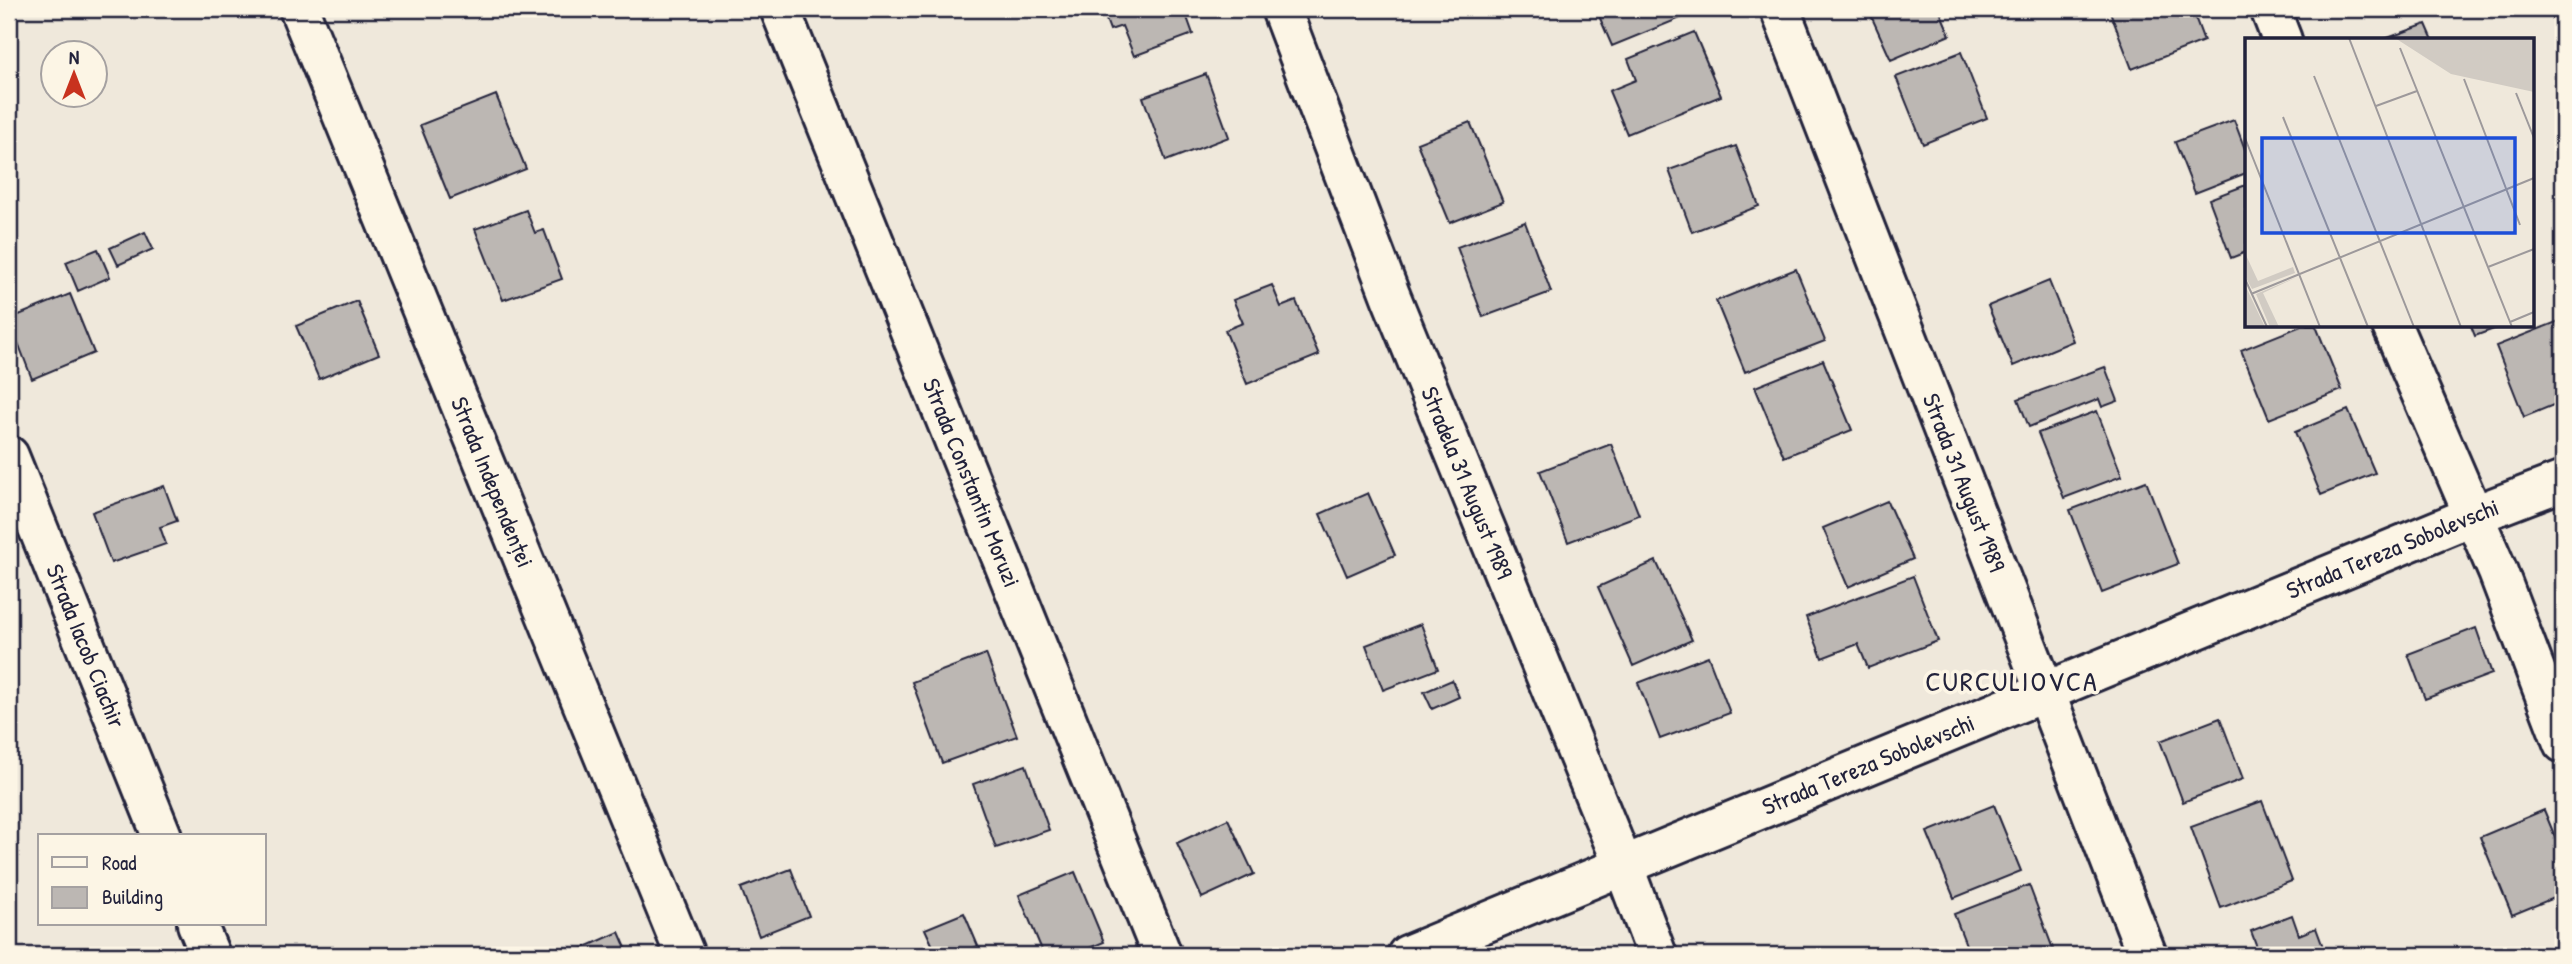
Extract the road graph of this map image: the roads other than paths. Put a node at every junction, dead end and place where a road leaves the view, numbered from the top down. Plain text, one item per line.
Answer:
1 (299, 9) edge
2 (780, 9) edge
3 (1281, 9) edge
4 (1780, 9) edge
5 (2270, 9) edge
6 (2281, 38) edge
7 (2392, 327) edge
8 (9, 456) edge
9 (2563, 481) edge
10 (2472, 516) junction
11 (2045, 694) junction
12 (2563, 743) edge
13 (161, 834) edge
14 (1623, 865) junction
15 (198, 926) edge
16 (210, 955) edge
17 (685, 955) edge
18 (1162, 955) edge
19 (1407, 955) edge
20 (1657, 955) edge
21 (2147, 955) edge

1 - 17 street, Strada Independenței
2 - 18 street, Strada Constantin Moruzi
3 - 14 street, Stradela 31 August 1989
4 - 11 street, Strada 31 August 1989
5 - 6 street
7 - 10 street
8 - 13 street, Strada Iacob Ciachir
9 - 10 street, Strada Tereza Sobolevschi
10 - 11 street, Strada Tereza Sobolevschi
10 - 12 street
11 - 14 street, Strada Tereza Sobolevschi
11 - 21 street, Strada 31 August 1989
14 - 19 street, Strada Tereza Sobolevschi
14 - 20 street, Stradela 31 August 1989
15 - 16 street

